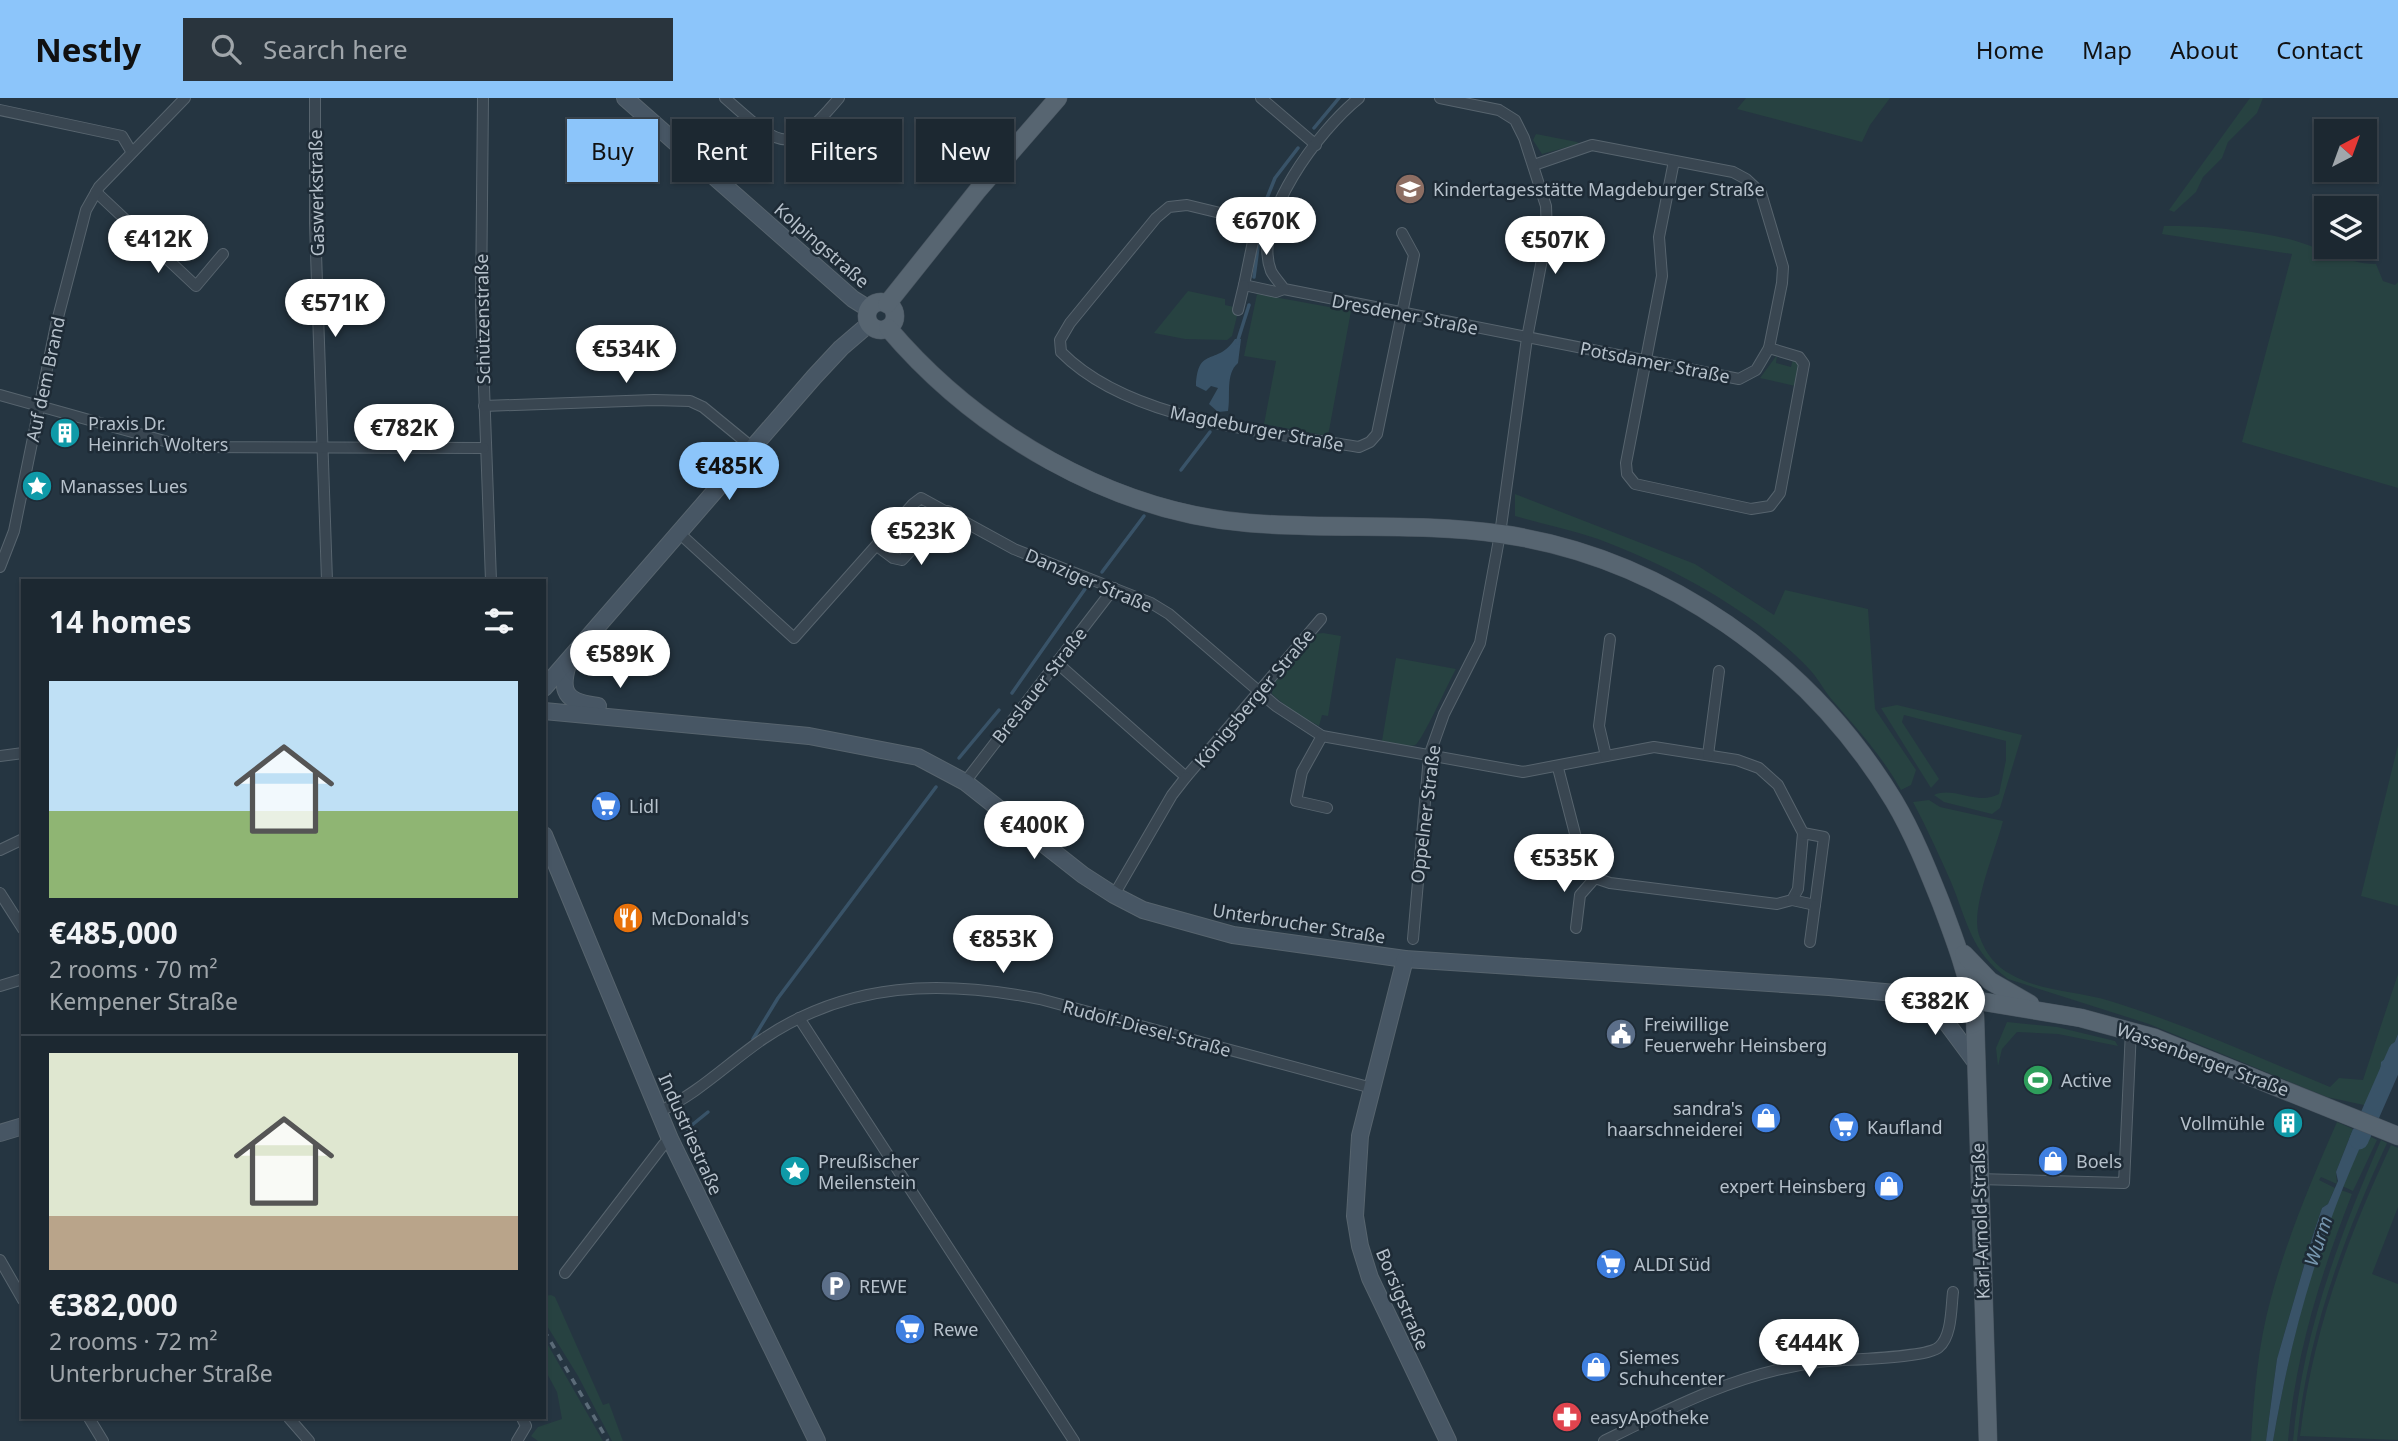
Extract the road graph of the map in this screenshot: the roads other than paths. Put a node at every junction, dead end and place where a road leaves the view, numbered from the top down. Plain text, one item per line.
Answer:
1 (185, 98) edge
2 (315, 98) edge
3 (483, 98) edge
4 (625, 98) edge
5 (725, 98) edge
6 (839, 98) edge
7 (1058, 98) edge
8 (1261, 98) edge
9 (1359, 98) edge
10 (1440, 98) edge
11 (0, 110) edge
12 (1316, 145) junction
13 (131, 151) junction
14 (1674, 161) junction
15 (1534, 165) junction
16 (96, 192) junction
17 (1257, 222) junction
18 (1270, 225) junction
19 (1402, 233) dead end
20 (223, 254) dead end
21 (1244, 285) junction
22 (1284, 289) junction
23 (887, 303) junction
24 (1238, 310) dead end
25 (1402, 314) junction
26 (869, 317) junction
27 (888, 328) junction
28 (1527, 338) junction
29 (1769, 348) junction
30 (1643, 359) junction
31 (0, 395) edge
32 (40, 405) junction
33 (484, 407) junction
34 (753, 448) junction
35 (323, 449) junction
36 (484, 449) junction
37 (948, 511) junction
38 (678, 532) junction
39 (1500, 534) junction
40 (877, 546) junction
41 (0, 567) edge
42 (327, 579) edge
43 (491, 579) edge
44 (1114, 588) junction
45 (1321, 619) dead end
46 (1610, 639) dead end
47 (569, 659) junction
48 (1056, 662) junction
49 (1719, 671) dead end
50 (546, 686) edge
51 (1259, 692) junction
52 (546, 711) edge
53 (672, 722) junction
54 (1322, 736) junction
55 (21, 753) edge
56 (1606, 755) junction
57 (1707, 755) junction
58 (0, 756) edge
59 (1429, 756) junction
60 (1558, 768) junction
61 (1186, 777) junction
62 (965, 782) junction
63 (1327, 808) dead end
64 (1803, 833) junction
65 (21, 840) edge
66 (546, 840) edge
67 (0, 850) edge
68 (1595, 878) junction
69 (0, 893) edge
70 (1114, 895) junction
71 (1792, 900) junction
72 (1815, 905) junction
73 (21, 926) edge
74 (1576, 928) dead end
75 (1413, 939) dead end
76 (1956, 941) junction
77 (1810, 942) dead end
78 (1405, 960) junction
79 (21, 980) edge
80 (0, 986) edge
81 (1907, 993) junction
82 (1973, 1000) junction
83 (2046, 1011) junction
84 (799, 1018) junction
85 (2131, 1030) junction
86 (1977, 1064) junction
87 (1372, 1088) junction
88 (658, 1112) junction
89 (21, 1127) edge
90 (0, 1133) edge
91 (2390, 1133) edge
92 (670, 1139) junction
93 (1978, 1179) junction
94 (0, 1260) edge
95 (565, 1273) dead end
96 (1953, 1292) dead end
97 (21, 1297) edge
98 (90, 1419) edge
99 (290, 1419) edge
100 (524, 1419) edge
101 (103, 1441) edge
102 (309, 1441) edge
103 (517, 1441) edge
104 (817, 1441) edge
105 (1074, 1441) edge
106 (1448, 1441) edge
107 (1604, 1441) edge
108 (1988, 1441) edge

1 - 13 street, Auf dem Brand
2 - 35 street, Gaswerkstraße
3 - 33 street, Schützenstraße
4 - 26 street, Kolpingstraße
5 - 6 street
7 - 23 main road
8 - 12 street
9 - 12 street
10 - 15 street
11 - 13 street
12 - 18 street
13 - 16 street, Auf dem Brand
14 - 15 street, Potsdamer Straße
14 - 29 street, Potsdamer Straße
14 - 30 street
15 - 28 street
16 - 20 street
16 - 32 street, Auf dem Brand
17 - 18 street, Magdeburger Straße
17 - 21 street
17 - 25 street, Magdeburger Straße
18 - 22 street
19 - 25 street, Magdeburger Straße
21 - 22 street, Dresdener Straße
21 - 24 street
22 - 25 street, Dresdener Straße
23 - 26 main road
23 - 27 main road
25 - 28 street, Dresdener Straße
26 - 27 main road
26 - 34 street
27 - 39 main road
28 - 30 street, Potsdamer Straße
28 - 39 street
29 - 30 street, Potsdamer Straße
29 - 30 street
31 - 32 street
32 - 35 street
32 - 41 street, Auf dem Brand
33 - 34 street
33 - 36 street, Schützenstraße
34 - 38 street
35 - 36 street
35 - 42 street, Gaswerkstraße
36 - 43 street, Schützenstraße
37 - 40 street, Danziger Straße
37 - 40 street
37 - 44 street, Danziger Straße
38 - 40 street, Danziger Straße
38 - 47 street
39 - 59 street, Oppelner Straße
39 - 76 main road
44 - 48 street, Breslauer Straße
44 - 51 street, Danziger Straße
45 - 51 street, Königsberger Straße
46 - 56 street
47 - 50 street
47 - 53 street
48 - 61 street, Königsberger Straße
48 - 62 street, Breslauer Straße
49 - 57 street
51 - 54 street, Danziger Straße
51 - 61 street, Königsberger Straße
52 - 53 street, Unterbrucher Straße
53 - 62 street, Unterbrucher Straße
54 - 59 street, Danziger Straße
54 - 63 street
55 - 58 street
56 - 57 street, Danziger Straße
56 - 60 street, Danziger Straße
57 - 64 street, Danziger Straße
59 - 60 street, Danziger Straße
59 - 75 street, Oppelner Straße
60 - 68 street
61 - 70 street, Königsberger Straße
62 - 70 street, Unterbrucher Straße
64 - 71 street
64 - 72 street, Danziger Straße
65 - 67 street
66 - 88 street, Industriestraße
68 - 71 street
68 - 74 street
69 - 73 street
70 - 78 street, Unterbrucher Straße
71 - 72 street
72 - 77 street, Danziger Straße
76 - 82 main road, Karl-Arnold-Straße
76 - 83 main road
78 - 81 street, Unterbrucher Straße
78 - 87 street, Borsigstraße
79 - 80 street
81 - 82 street, Unterbrucher Straße
81 - 86 street
82 - 83 main road, Wassenberger Straße
82 - 86 main road, Karl-Arnold-Straße
83 - 85 main road, Wassenberger Straße
84 - 87 street, Rudolf-Diesel-Straße
84 - 88 street, Rudolf-Diesel-Straße
84 - 105 street
85 - 91 main road, Wassenberger Straße
85 - 93 street
86 - 93 main road, Karl-Arnold-Straße
87 - 106 street, Borsigstraße
88 - 92 street, Industriestraße
89 - 90 street
92 - 95 street
92 - 104 street, Industriestraße
93 - 108 main road, Karl-Arnold-Straße
94 - 97 street
96 - 107 street
98 - 101 street
99 - 102 street
100 - 103 street

